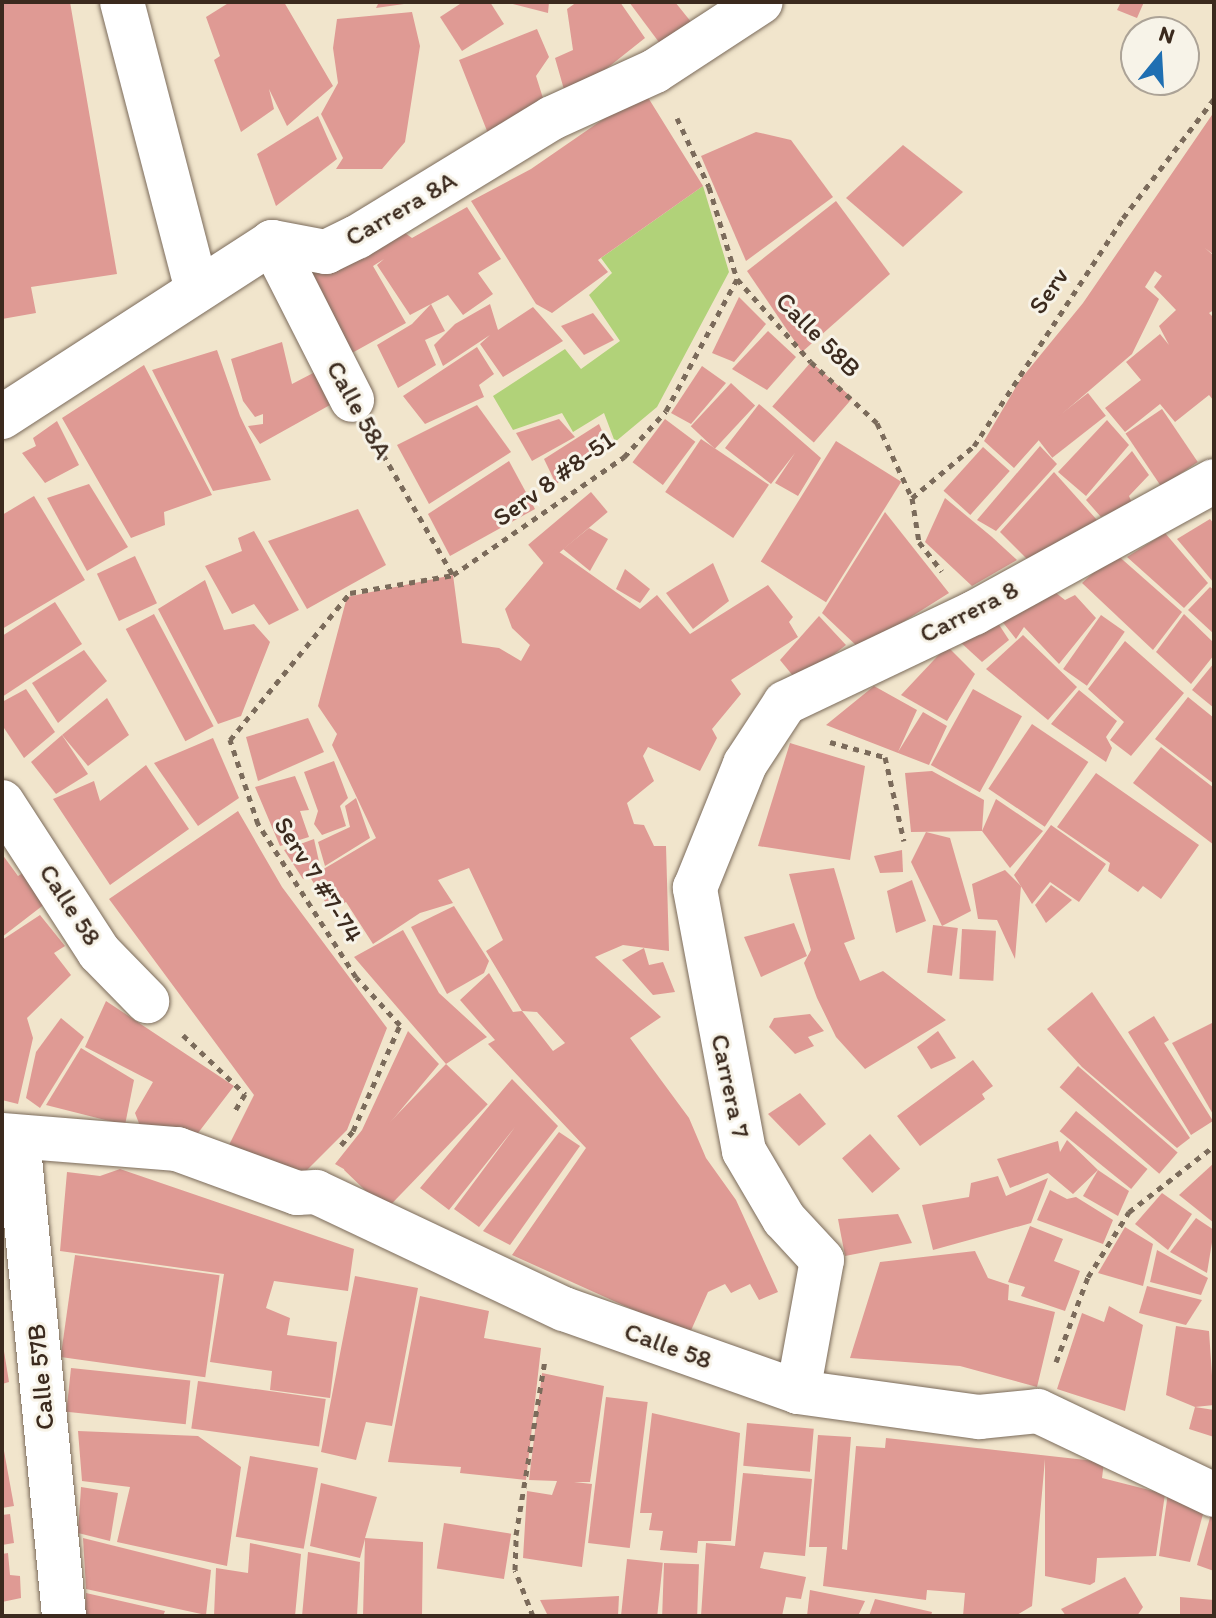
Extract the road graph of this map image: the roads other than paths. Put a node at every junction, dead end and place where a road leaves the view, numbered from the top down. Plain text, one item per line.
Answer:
1 (122, 2) edge
2 (761, 2) edge
3 (272, 242) junction
4 (197, 289) junction
5 (352, 400) road end
6 (2, 417) edge
7 (1214, 481) edge
8 (745, 764) joint
9 (2, 802) edge
10 (147, 1001) road end
11 (10, 1136) edge
12 (798, 1392) junction
13 (1214, 1495) edge
14 (64, 1616) edge

1 - 4 street
2 - 3 street, Carrera 8A
3 - 4 street
3 - 5 street, Calle 58A
4 - 6 street
7 - 8 street, Carrera 8
8 - 12 street, Carrera 7
9 - 10 street, Calle 58
11 - 12 street, Calle 58
11 - 14 street, Calle 57B
12 - 13 street, Calle 58

